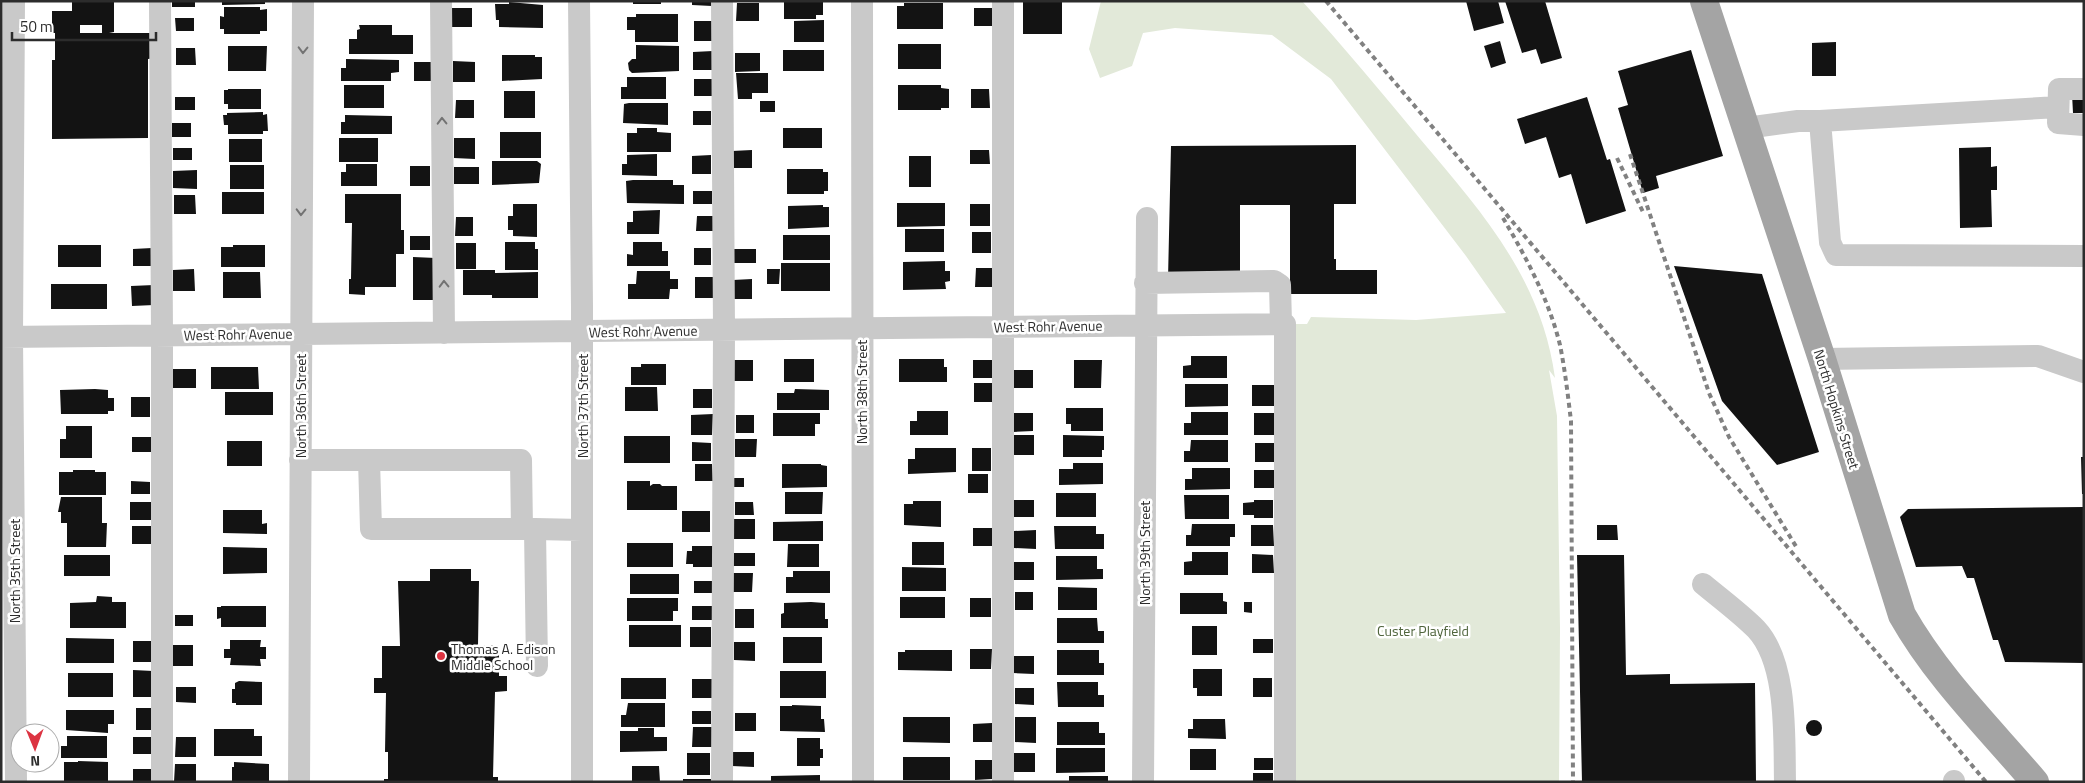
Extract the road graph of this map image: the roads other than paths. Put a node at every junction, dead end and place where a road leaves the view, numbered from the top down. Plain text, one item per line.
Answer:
1 (14, 1) edge
2 (160, 1) edge
3 (303, 1) edge
4 (441, 1) edge
5 (579, 1) edge
6 (722, 1) edge
7 (862, 1) edge
8 (1003, 1) edge
9 (1704, 1) edge
10 (2084, 90) edge
11 (2058, 107) junction
12 (1820, 121) junction
13 (2084, 125) edge
14 (1746, 128) junction
15 (1146, 218) dead end
16 (2084, 256) edge
17 (1145, 283) junction
18 (1144, 324) junction
19 (1283, 324) junction
20 (1002, 326) junction
21 (861, 328) junction
22 (724, 330) junction
23 (582, 332) junction
24 (300, 333) junction
25 (444, 333) junction
26 (162, 335) junction
27 (7, 337) edge
28 (1822, 358) junction
29 (2084, 372) edge
30 (300, 460) junction
31 (369, 460) junction
32 (529, 529) junction
33 (582, 530) junction
34 (1703, 584) dead end
35 (537, 666) dead end
36 (16, 782) edge
37 (162, 782) edge
38 (299, 782) edge
39 (582, 782) edge
40 (722, 782) edge
41 (863, 782) edge
42 (1004, 782) edge
43 (1143, 782) edge
44 (1285, 782) edge
45 (1785, 782) edge
46 (2035, 782) edge

1 - 27 street, North 35th Street
2 - 26 street
3 -> 24 street, North 36th Street
25 -> 4 street
5 - 23 street, North 37th Street
6 - 22 street
7 - 21 street, North 38th Street
8 - 20 street
9 - 14 main road, North Hopkins Street
10 - 11 street
11 - 12 street
11 - 13 street
12 - 14 street
12 - 16 street
14 - 28 main road, North Hopkins Street
15 - 17 street, North 39th Street
17 - 18 street, North 39th Street
17 - 19 street
18 - 19 street, West Rohr Avenue
18 - 20 street, West Rohr Avenue
18 - 43 street, North 39th Street
19 - 44 street
20 - 21 street, West Rohr Avenue
20 - 42 street
21 - 22 street, West Rohr Avenue
21 - 41 street, North 38th Street
22 - 23 street, West Rohr Avenue
22 - 40 street
23 - 25 street, West Rohr Avenue
23 - 33 street, North 37th Street
24 - 25 street, West Rohr Avenue
24 - 26 street, West Rohr Avenue
24 - 30 street, North 36th Street
26 - 27 street, West Rohr Avenue
26 - 37 street
27 - 36 street, North 35th Street
28 - 29 street
28 - 46 main road, North Hopkins Street
30 - 31 street
30 - 38 street, North 36th Street
31 - 32 street
31 - 32 street
32 - 33 street
32 - 35 street
33 - 39 street, North 37th Street
34 - 45 street

